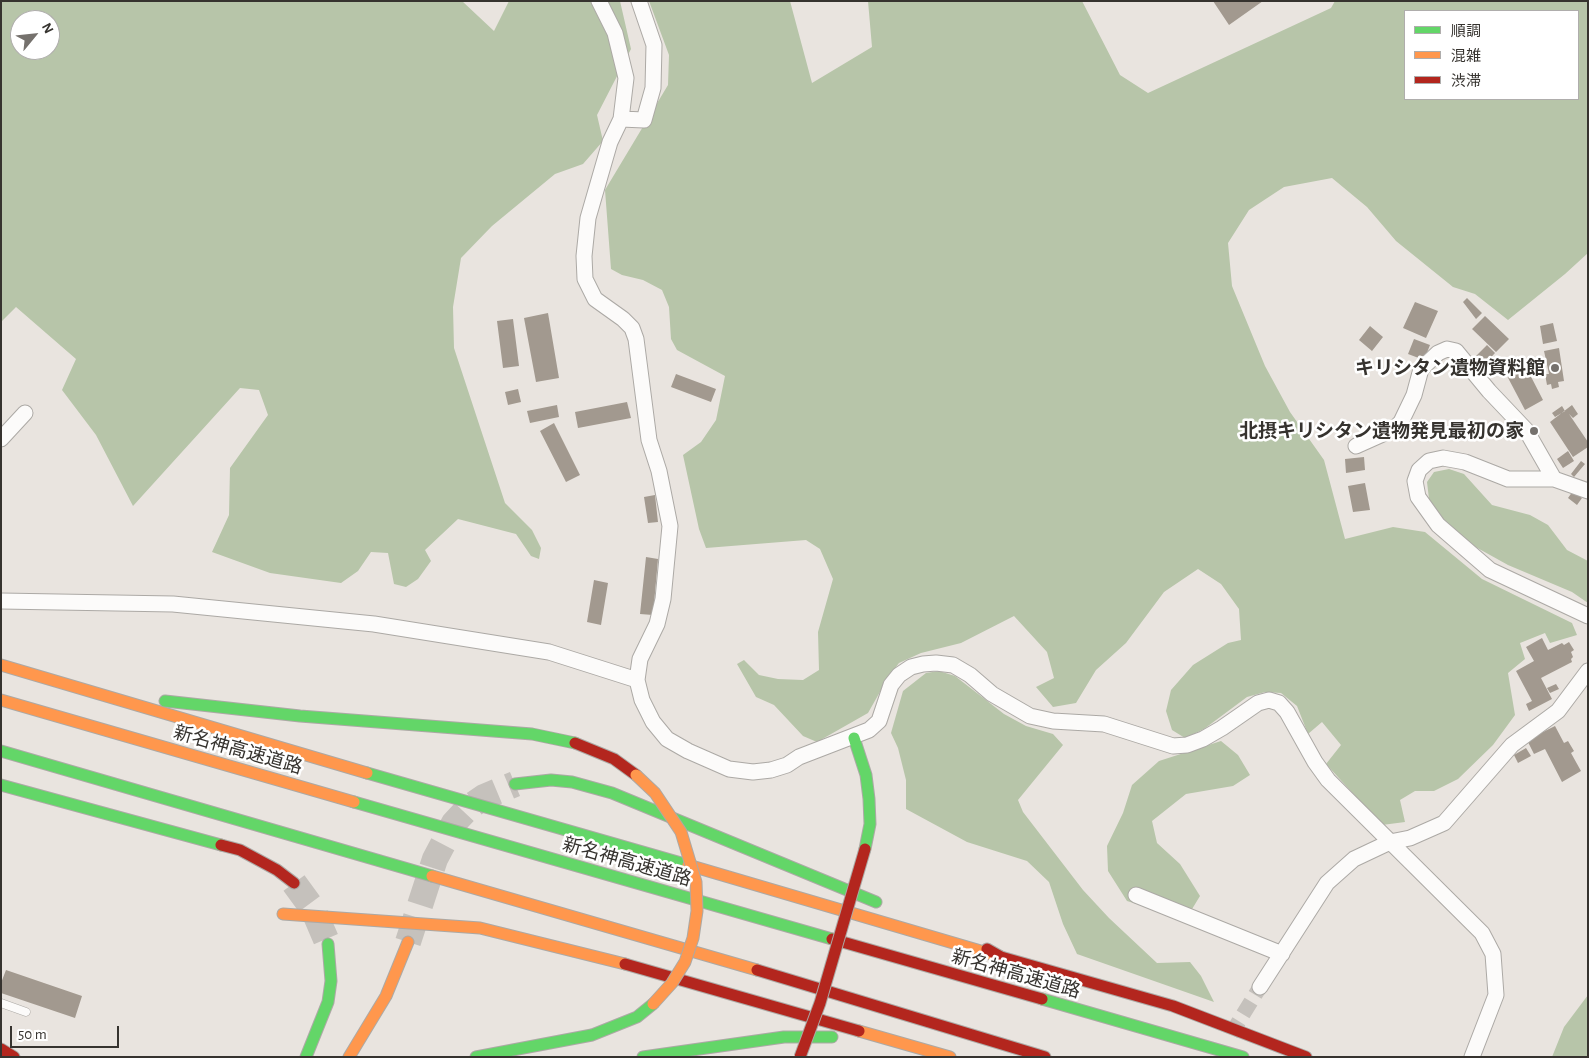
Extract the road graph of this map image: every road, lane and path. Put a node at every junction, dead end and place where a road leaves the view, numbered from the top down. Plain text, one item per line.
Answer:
1 (599, 1) edge
2 (639, 1) edge
3 (621, 119) junction
4 (25, 413) dead end
5 (1, 439) edge
6 (1356, 446) dead end
7 (1554, 479) junction
8 (1588, 491) edge
9 (1, 601) edge
10 (1588, 616) edge
11 (1, 665) edge
12 (1588, 671) edge
13 (637, 680) junction
14 (66, 684) junction
15 (1, 700) edge
16 (854, 738) junction
17 (1, 751) edge
18 (515, 784) tunnel mouth
19 (1, 785) edge
20 (1390, 842) junction
21 (294, 883) tunnel mouth
22 (1136, 895) dead end
23 (887, 906) dead end
24 (283, 914) dead end
25 (940, 927) dead end
26 (408, 942) tunnel mouth
27 (328, 944) tunnel mouth
28 (1282, 954) junction
29 (1001, 958) junction
30 (1260, 987) tunnel mouth
31 (1, 1003) edge
32 (26, 1012) dead end
33 (1, 1049) edge
34 (14, 1057) edge
35 (306, 1057) edge
36 (349, 1057) edge
37 (476, 1057) edge
38 (643, 1057) edge
39 (800, 1057) edge
40 (949, 1057) edge
41 (1045, 1057) edge
42 (1243, 1057) edge
43 (1306, 1057) edge
44 (1472, 1057) edge

1 - 3 street
2 - 3 street
3 - 13 street
4 - 5 street
6 - 7 street
7 - 8 street
7 - 10 street
9 - 13 street
11 - 14 main road
12 - 20 street
13 - 16 street
14 - 29 main road
14 - 37 main road, bridge
15 - 42 main road, 新名神高速道路
16 - 20 street
16 - 39 main road, bridge
17 - 41 main road
18 - 23 main road
19 - 21 main road
20 - 28 street
20 - 44 street
22 - 28 street
24 - 40 main road
25 - 29 main road
26 - 36 main road
27 - 35 main road
28 - 30 street
29 - 43 main road
31 - 32 lane
33 - 34 main road
38 - 40 main road

